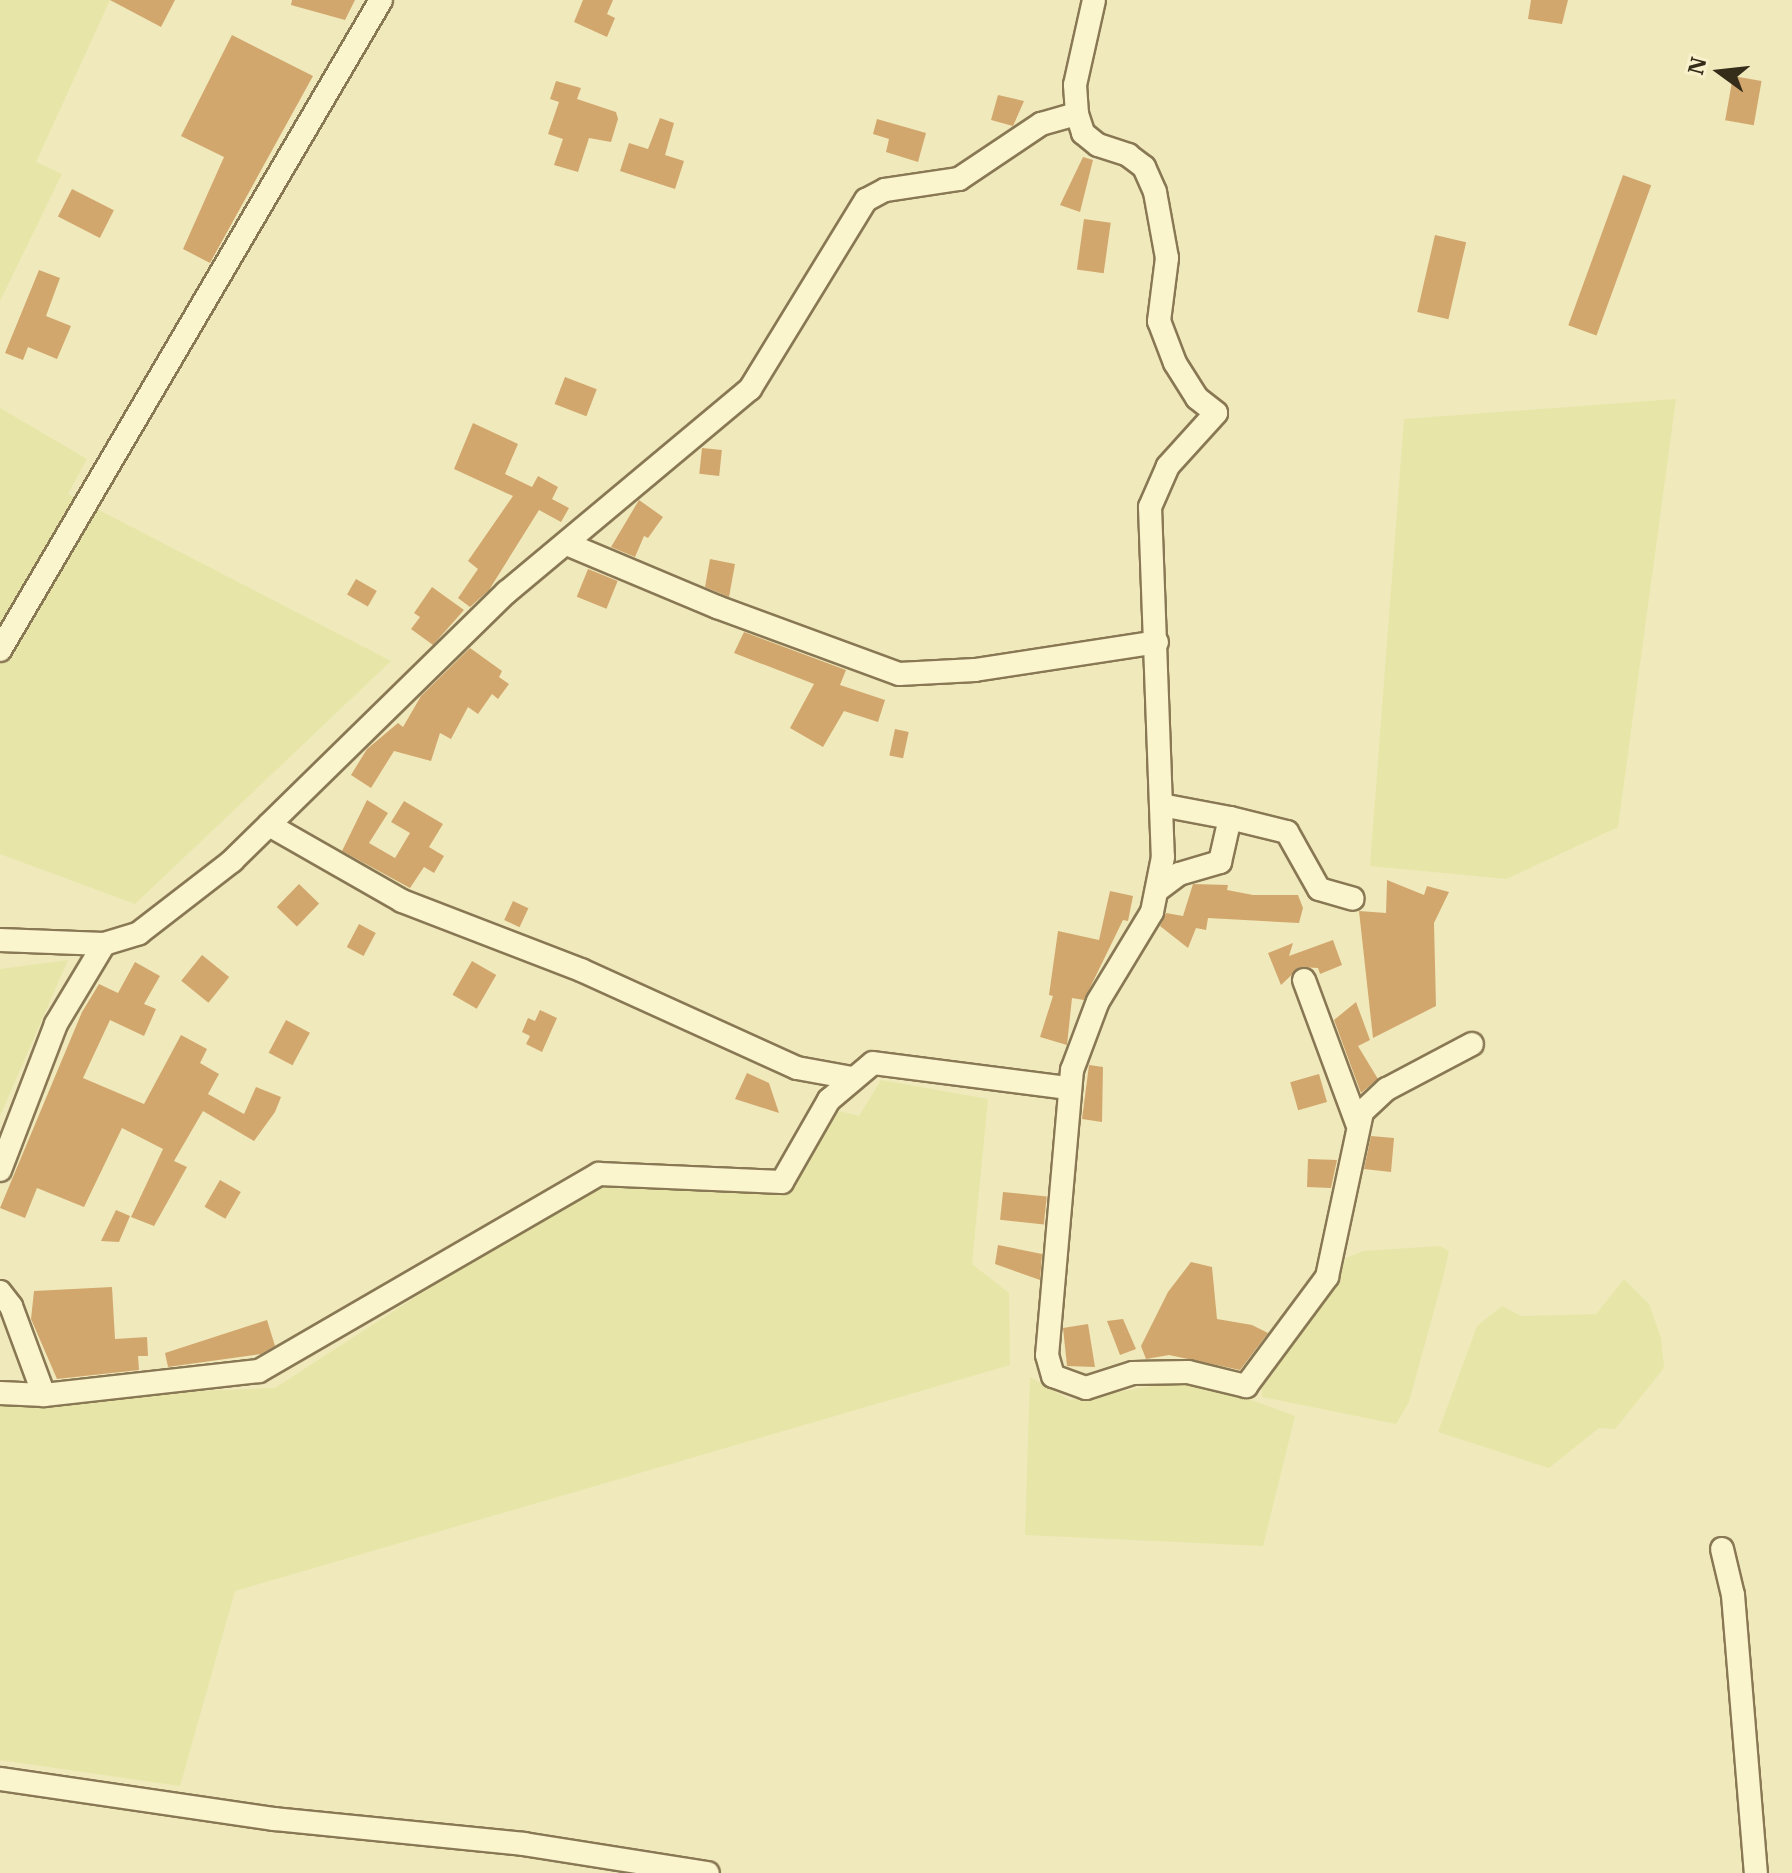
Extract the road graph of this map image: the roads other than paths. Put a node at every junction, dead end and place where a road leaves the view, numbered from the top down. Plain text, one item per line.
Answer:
1 (381, 0) edge
2 (1094, 0) edge
3 (1077, 114) junction
4 (567, 544) junction
5 (1157, 642) junction
6 (0, 650) edge
7 (1161, 805) junction
8 (1230, 818) junction
9 (269, 825) junction
10 (1159, 889) junction
11 (1353, 899) dead end
12 (0, 940) edge
13 (104, 944) junction
14 (1304, 980) dead end
15 (1472, 1044) dead end
16 (852, 1078) junction
17 (1069, 1088) junction
18 (1357, 1123) junction
19 (0, 1170) edge
20 (0, 1292) edge
21 (0, 1393) edge
22 (44, 1395) junction
23 (1722, 1549) dead end
24 (0, 1779) edge
25 (708, 1873) edge
26 (1756, 1873) edge

1 - 6 street
2 - 3 street
3 - 4 street
3 - 5 street
4 - 5 street
4 - 9 street
5 - 7 street
7 - 8 street
7 - 10 street
8 - 10 street
8 - 11 street
9 - 13 street
9 - 16 street
10 - 17 street
12 - 13 street
13 - 19 street
14 - 18 street
15 - 18 street
16 - 17 street
16 - 22 street
17 - 18 street
20 - 22 street
21 - 22 street
23 - 26 street
24 - 25 street

